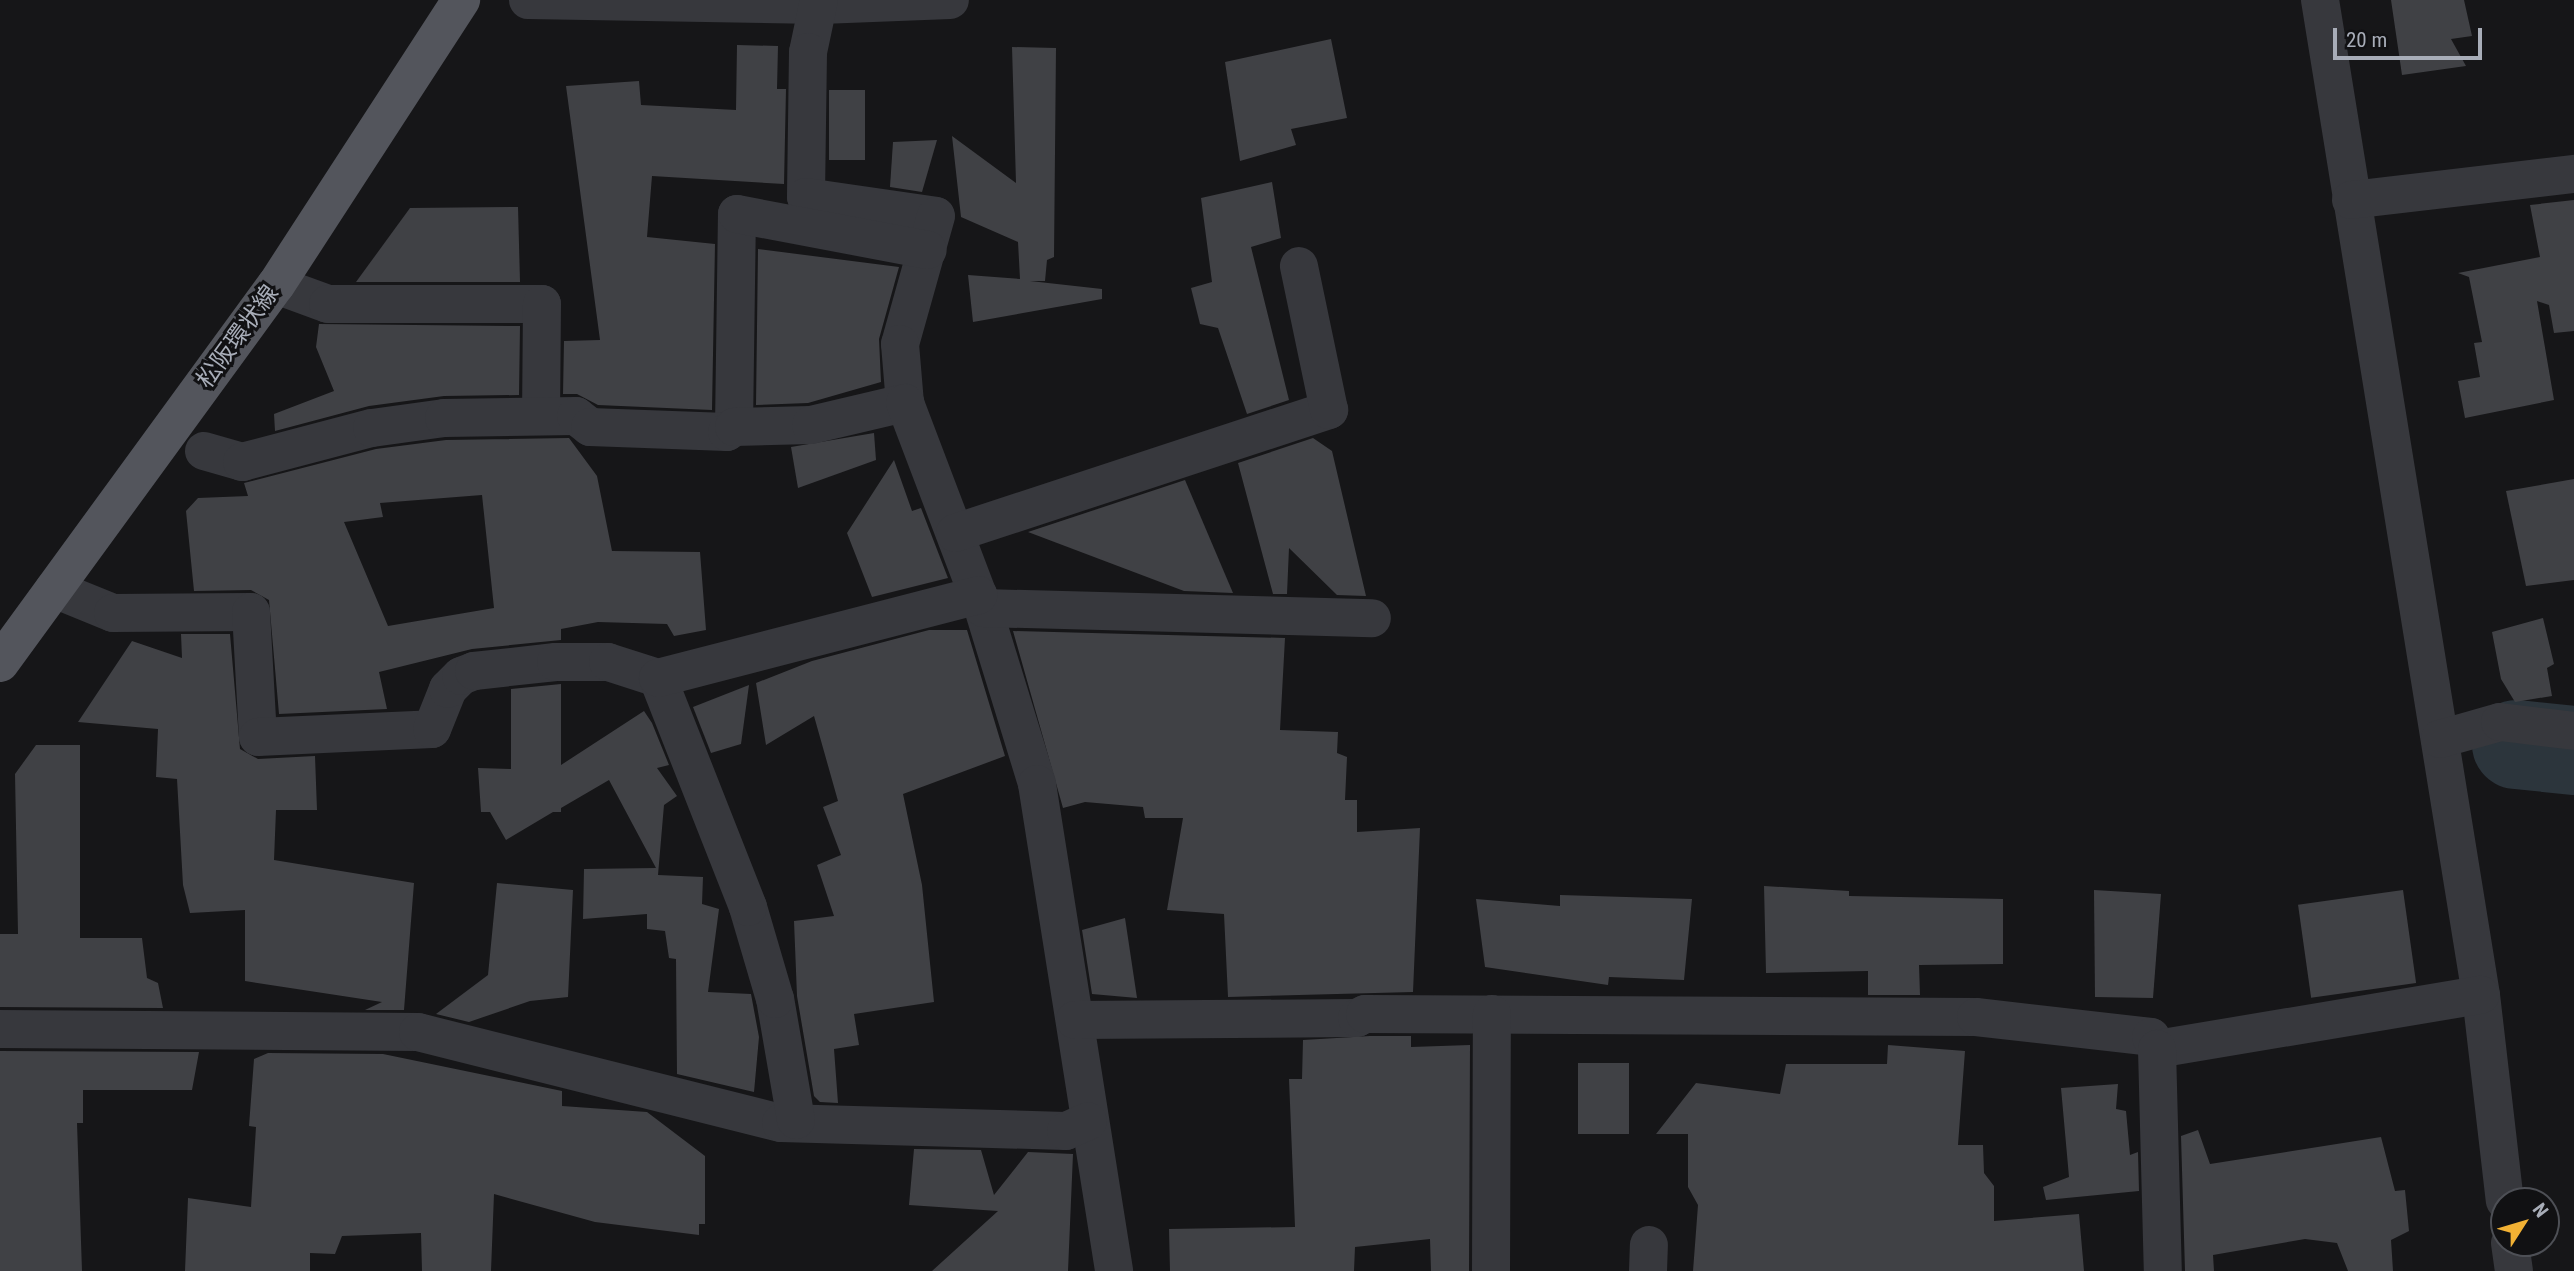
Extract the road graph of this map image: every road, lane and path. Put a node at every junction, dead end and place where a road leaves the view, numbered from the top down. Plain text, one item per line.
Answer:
1 (461, 0) edge
2 (528, 0) edge
3 (950, 0) edge
4 (2320, 0) edge
5 (820, 3) edge
6 (2574, 174) edge
7 (2351, 200) junction
8 (928, 250) junction
9 (1299, 266) dead end
10 (276, 285) junction
11 (905, 403) junction
12 (541, 414) junction
13 (734, 427) junction
14 (204, 451) dead end
15 (955, 533) junction
16 (54, 589) junction
17 (980, 602) junction
18 (1372, 618) dead end
19 (2, 654) edge
20 (658, 678) junction
21 (2574, 731) edge
22 (2440, 739) junction
23 (2481, 995) junction
24 (1492, 1014) junction
25 (1076, 1020) junction
26 (0, 1029) edge
27 (2157, 1049) junction
28 (796, 1120) junction
29 (1088, 1121) junction
30 (2503, 1187) edge
31 (1114, 1271) edge
32 (1491, 1271) edge
33 (2163, 1271) edge

1 - 10 main road, 松阪環状線
2 - 5 street
3 - 5 street
4 - 7 street
5 - 8 street
6 - 7 street
7 - 22 street
8 - 11 street
8 - 13 street
9 - 15 street
10 - 12 street
10 - 16 main road, 松阪環状線
11 - 13 street
11 - 15 street
12 - 13 street
12 - 14 street
15 - 17 street
16 - 19 main road, 松阪環状線
16 - 20 street
17 - 18 street
17 - 20 street
17 - 25 street
20 - 28 street
21 - 22 street
22 - 23 street
23 - 27 street
23 - 30 street
24 - 25 street
24 - 27 street
24 - 32 street
25 - 29 street
26 - 28 street
27 - 33 street
28 - 29 street
29 - 31 street

